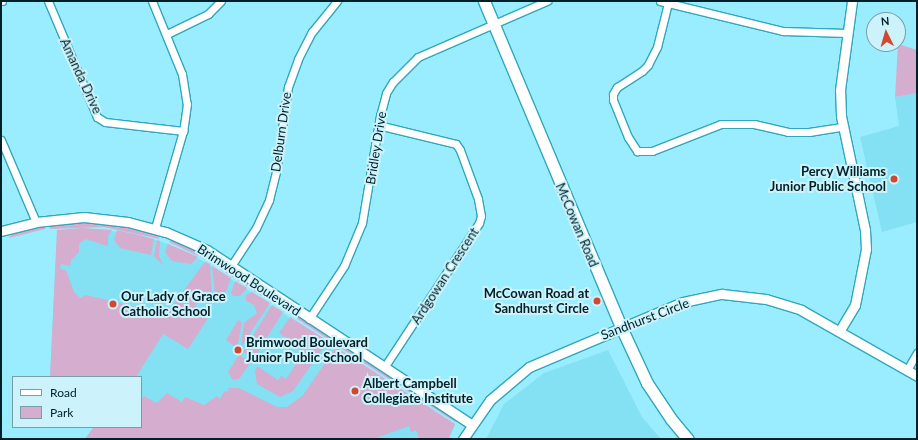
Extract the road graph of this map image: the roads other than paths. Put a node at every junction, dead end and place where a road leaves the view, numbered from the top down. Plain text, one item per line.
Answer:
1 (48, 1) edge
2 (152, 1) edge
3 (221, 1) edge
4 (337, 1) edge
5 (484, 1) edge
6 (547, 1) edge
7 (852, 1) edge
8 (664, 2) edge
9 (493, 23) junction
10 (847, 33) junction
11 (167, 34) junction
12 (378, 125) junction
13 (842, 127) junction
14 (183, 131) junction
15 (1, 140) edge
16 (36, 222) junction
17 (155, 228) junction
18 (1, 231) edge
19 (231, 266) junction
20 (309, 319) junction
21 (620, 328) junction
22 (840, 330) junction
23 (917, 353) edge
24 (385, 366) junction
25 (907, 370) junction
26 (917, 376) edge
27 (471, 424) junction
28 (463, 439) edge
29 (688, 439) edge

1 - 14 street, Amanda Drive
2 - 11 street
3 - 11 street
4 - 19 street, Delburn Drive
5 - 9 main road, McCowan Road
6 - 9 street, Bridley Drive
7 - 10 street
8 - 10 street
8 - 13 street
9 - 12 street, Bridley Drive
9 - 21 main road, McCowan Road
10 - 13 street
11 - 14 street
12 - 20 street, Bridley Drive
12 - 24 street, Ardgowan Crescent
13 - 22 street
14 - 17 street
15 - 16 street
16 - 17 street, Brimwood Boulevard
16 - 18 street, Brimwood Boulevard
17 - 19 street, Brimwood Boulevard
19 - 20 street, Brimwood Boulevard
20 - 24 street, Brimwood Boulevard
21 - 22 street, Sandhurst Circle
21 - 27 street, Sandhurst Circle
21 - 29 main road, McCowan Road
22 - 25 street, Sandhurst Circle
23 - 25 street
24 - 27 street, Brimwood Boulevard
25 - 26 street, Sandhurst Circle
27 - 28 street, Sandhurst Circle

